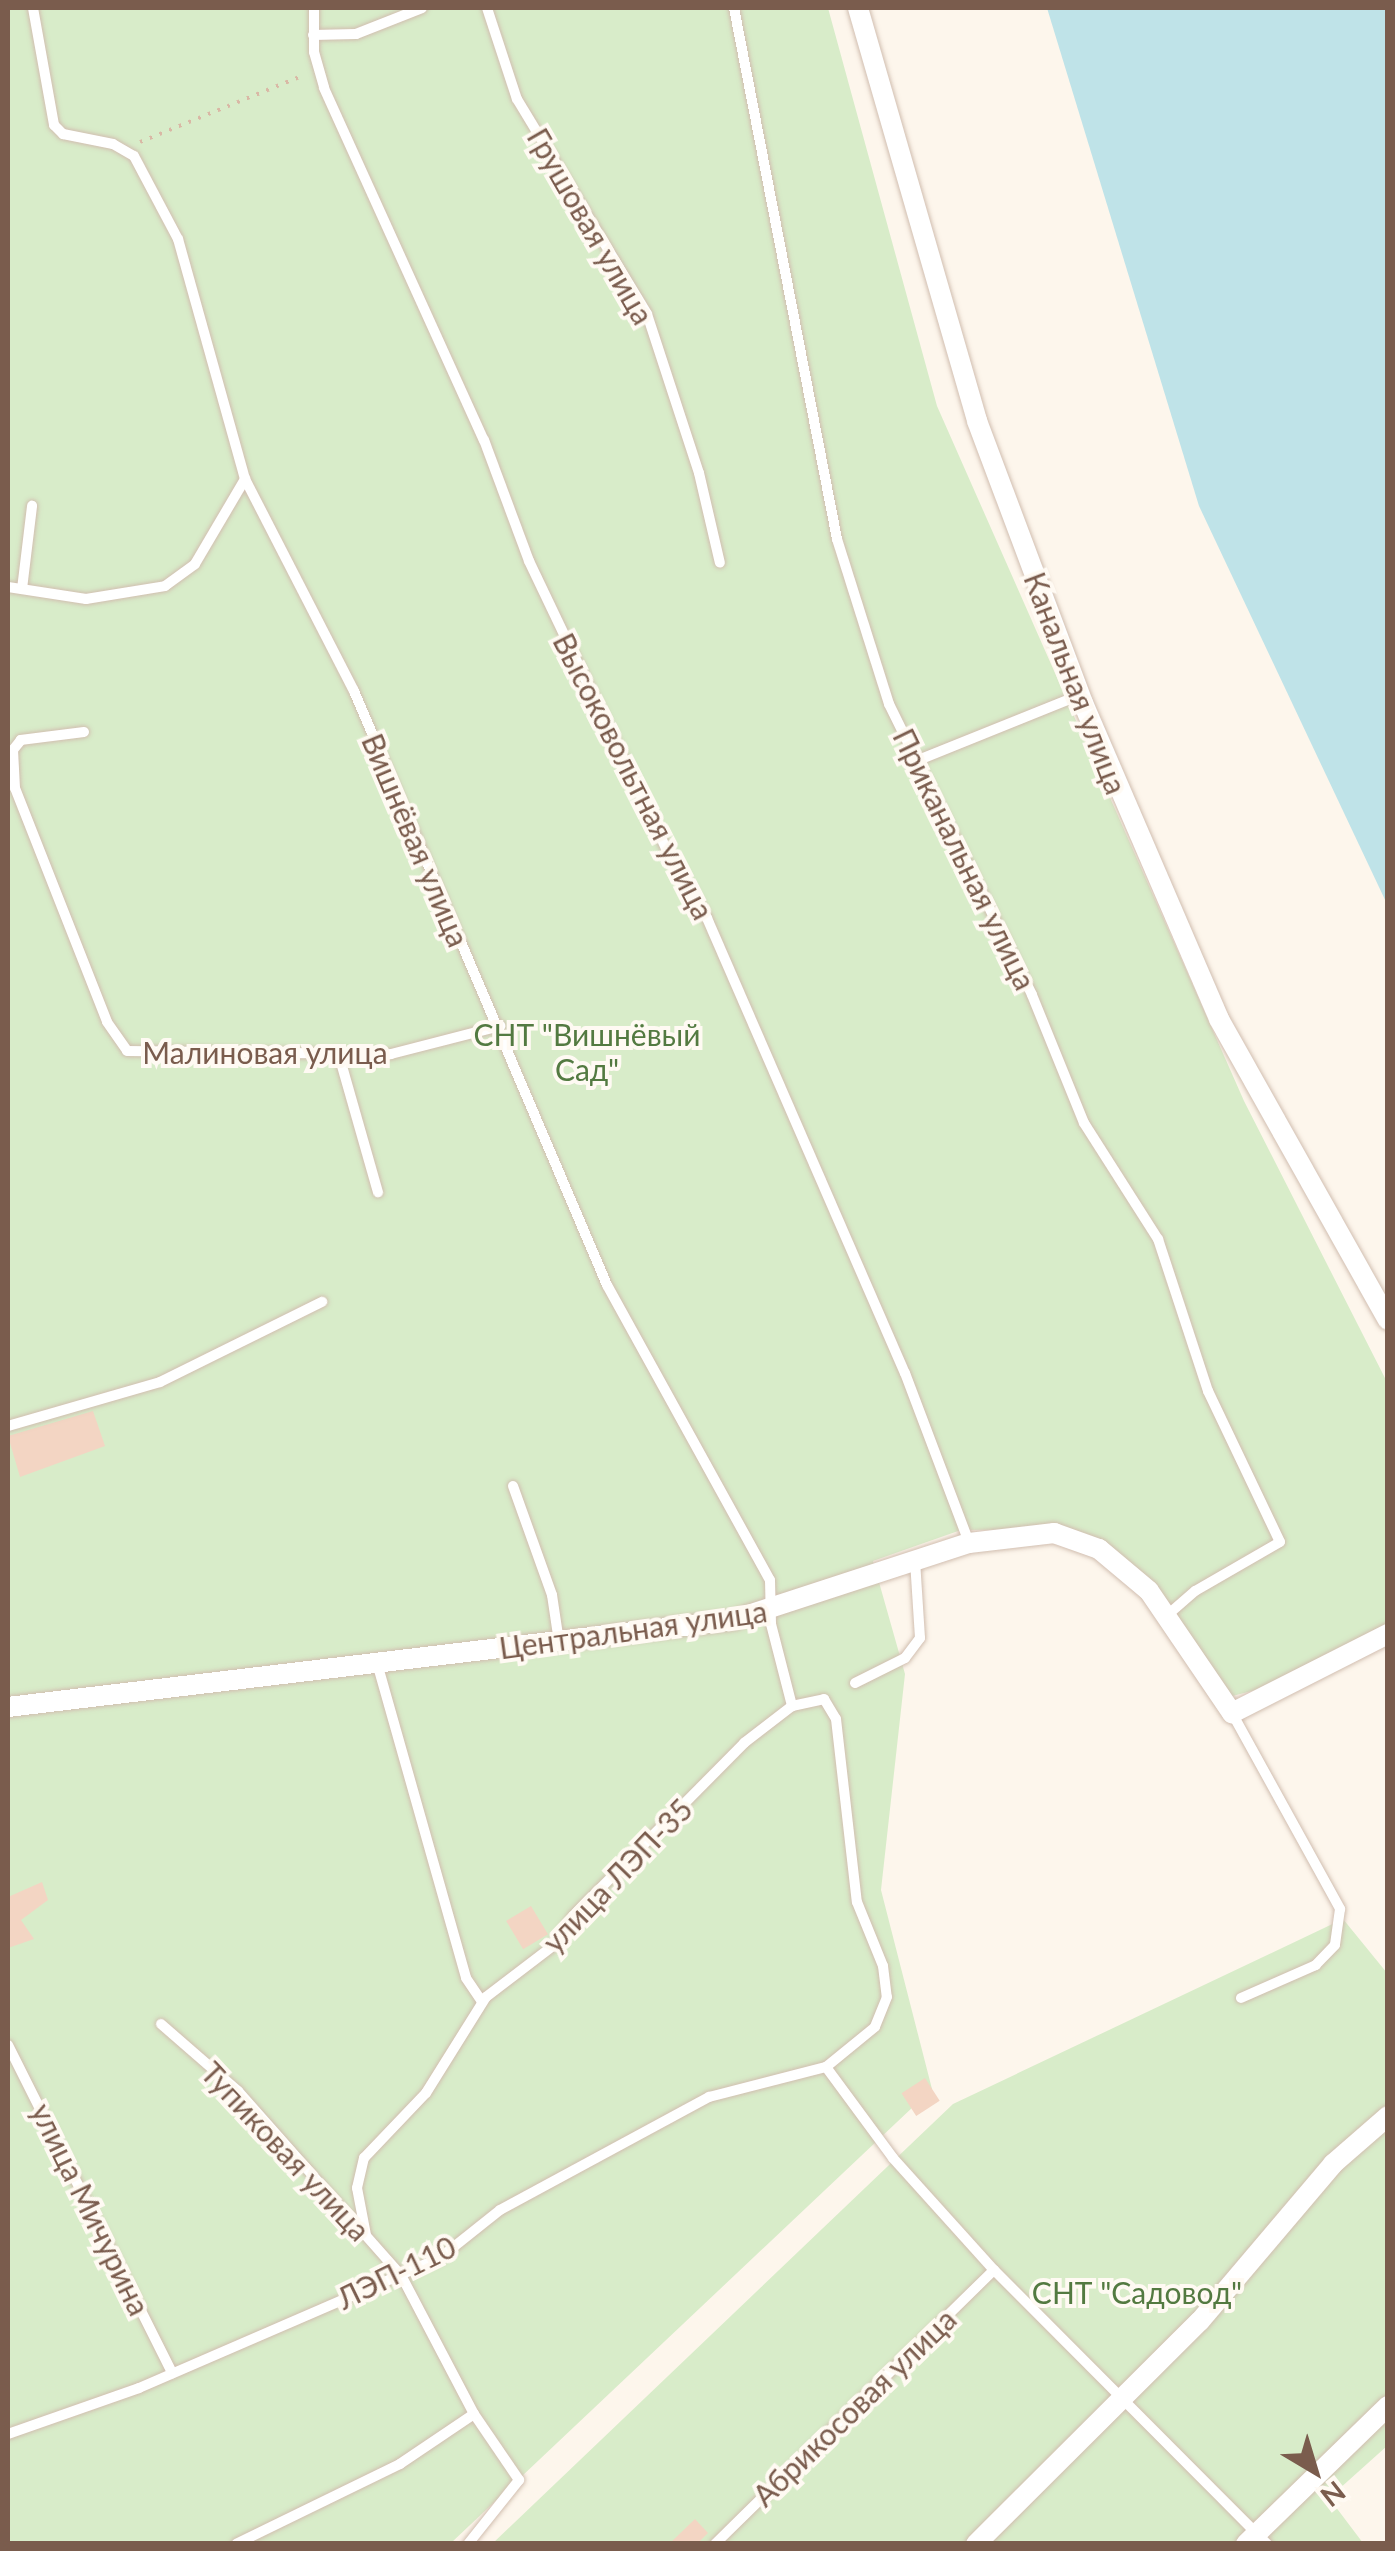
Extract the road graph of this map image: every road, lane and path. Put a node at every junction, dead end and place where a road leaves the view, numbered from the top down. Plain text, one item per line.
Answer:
1 (33, 8) edge
2 (314, 8) edge
3 (422, 8) edge
4 (487, 8) edge
5 (734, 8) edge
6 (858, 8) edge
7 (313, 35) junction
8 (318, 70) junction
9 (128, 151) junction
10 (246, 480) junction
11 (32, 506) dead end
12 (720, 564) dead end
13 (8, 587) edge
14 (22, 589) junction
15 (1080, 695) junction
16 (84, 732) dead end
17 (916, 761) junction
18 (11, 789) edge
19 (500, 1026) junction
20 (338, 1052) junction
21 (378, 1192) dead end
22 (322, 1302) dead end
23 (1388, 1320) edge
24 (8, 1426) edge
25 (514, 1486) dead end
26 (969, 1543) junction
27 (914, 1562) junction
28 (772, 1610) junction
29 (1170, 1614) junction
30 (1388, 1634) edge
31 (559, 1642) junction
32 (377, 1663) junction
33 (854, 1683) dead end
34 (792, 1706) junction
35 (8, 1707) edge
36 (1232, 1714) junction
37 (1241, 1998) dead end
38 (482, 2002) junction
39 (161, 2024) dead end
40 (8, 2046) edge
41 (826, 2067) junction
42 (1388, 2116) edge
43 (366, 2235) junction
44 (994, 2270) junction
45 (400, 2275) junction
46 (172, 2373) junction
47 (1122, 2397) junction
48 (1388, 2406) edge
49 (474, 2414) junction
50 (8, 2434) edge
51 (1257, 2540) edge
52 (236, 2544) edge
53 (468, 2544) edge
54 (716, 2544) edge
55 (976, 2544) edge

1 - 9 lane
2 - 7 lane, Высоковольтная улица
3 - 7 lane
4 - 12 lane, Грушовая улица
5 - 17 lane, Приканальная улица
6 - 15 street, Канальная улица
7 - 8 lane, Высоковольтная улица
8 - 9 path
8 - 26 lane, Высоковольтная улица
9 - 10 lane, Вишнёвая улица
10 - 14 lane
10 - 19 lane, Вишнёвая улица
11 - 14 lane
13 - 14 lane
15 - 17 lane
15 - 23 street, Канальная улица
16 - 18 lane, Малиновая улица
17 - 29 lane, Приканальная улица
18 - 20 lane, Малиновая улица
19 - 20 lane, Малиновая улица
19 - 28 lane, Вишнёвая улица
20 - 21 lane
22 - 24 lane
25 - 31 lane
26 - 27 street, Центральная улица
26 - 29 street, Центральная улица
27 - 28 street, Центральная улица
27 - 33 lane
28 - 31 street, Центральная улица
28 - 34 lane, Вишнёвая улица
29 - 36 street, Центральная улица
30 - 36 street
31 - 32 street, Центральная улица
32 - 35 street, Центральная улица
32 - 38 lane
34 - 38 lane, улица ЛЭП-35
34 - 41 lane
36 - 37 lane
38 - 43 lane, улица ЛЭП-35
39 - 43 lane, Тупиковая улица
40 - 46 lane, улица Мичурина
41 - 44 lane
41 - 45 lane, ЛЭП-110
42 - 47 street
43 - 45 lane, Тупиковая улица
44 - 47 lane
44 - 54 lane, Абрикосовая улица
45 - 46 lane, ЛЭП-110
45 - 49 lane, Тупиковая улица
46 - 50 lane, ЛЭП-110
47 - 51 lane
47 - 55 street
48 - 51 street
49 - 52 lane
49 - 53 lane, Тупиковая улица

